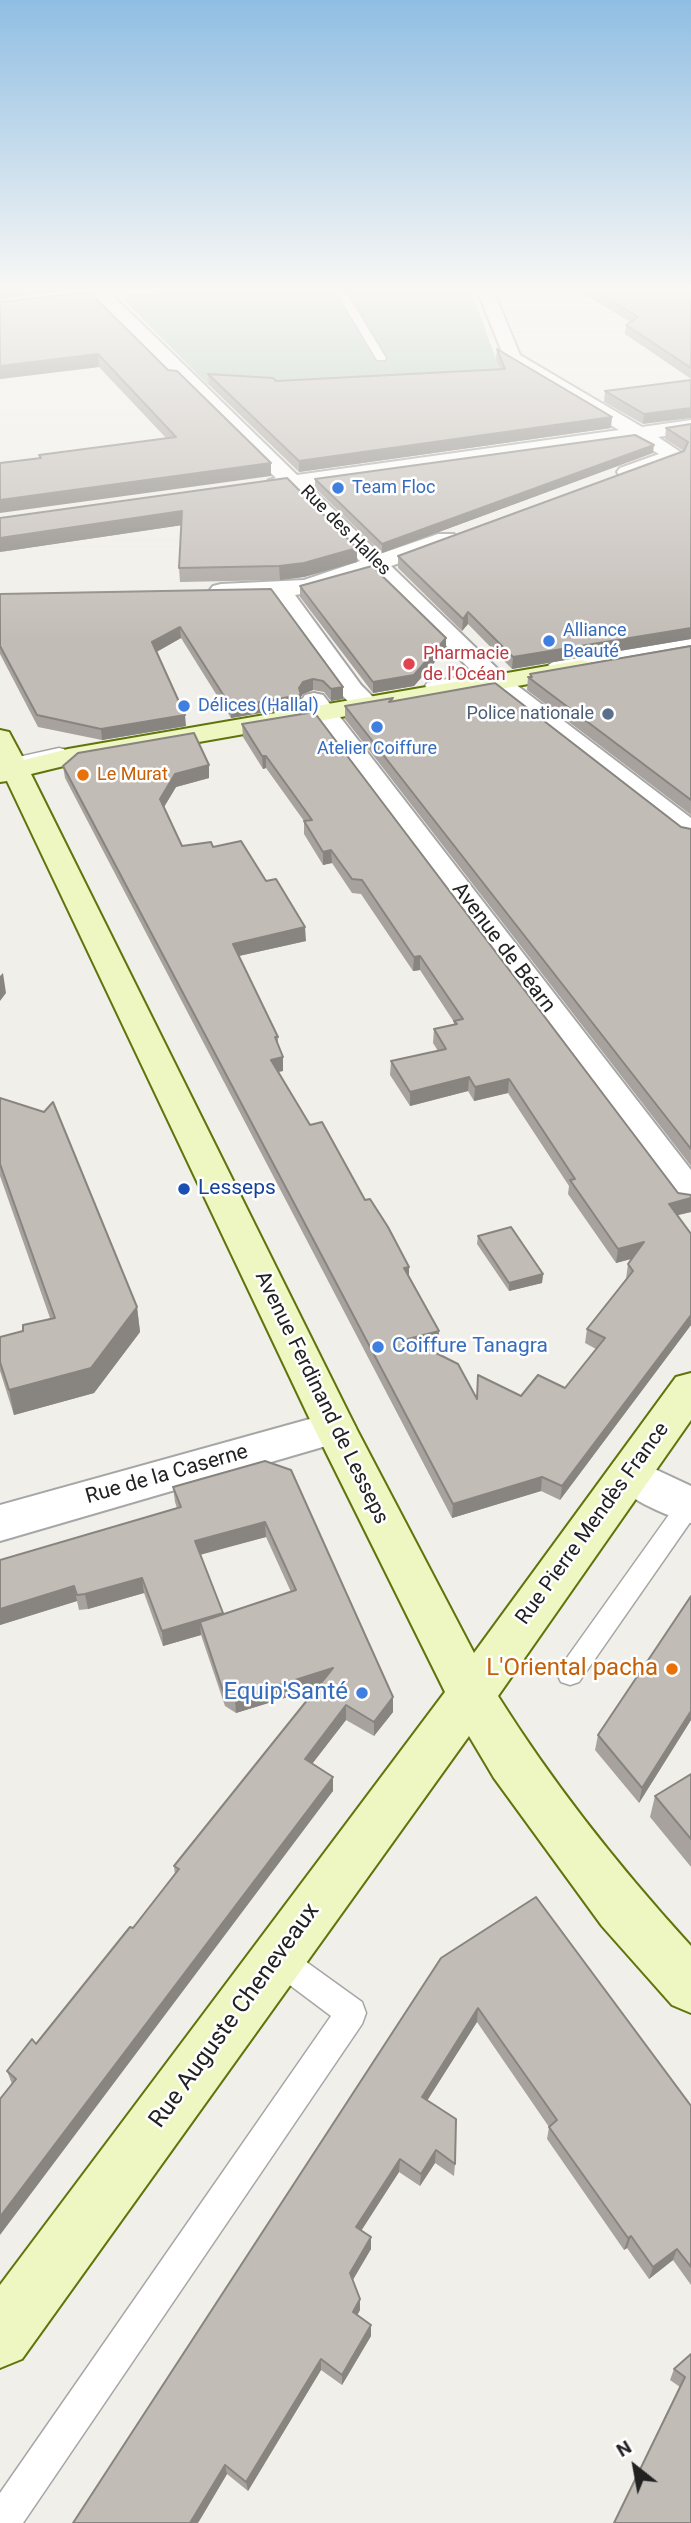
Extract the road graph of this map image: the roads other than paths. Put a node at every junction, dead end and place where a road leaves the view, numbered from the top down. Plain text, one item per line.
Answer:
1 (218, 408) edge
2 (598, 408) edge
3 (691, 426) edge
4 (642, 433) junction
5 (610, 478) edge
6 (294, 481) junction
7 (255, 487) edge
8 (469, 531) edge
9 (379, 565) junction
10 (280, 590) junction
11 (200, 592) edge
12 (691, 635) edge
13 (691, 641) edge
14 (691, 648) edge
15 (492, 677) junction
16 (362, 699) junction
17 (319, 706) junction
18 (5, 761) edge
19 (691, 832) edge
20 (691, 1196) edge
21 (691, 1388) edge
22 (335, 1428) junction
23 (629, 1474) junction
24 (690, 1505) edge
25 (0, 1523) edge
26 (570, 1675) dead end
27 (471, 1695) junction
28 (277, 1958) junction
29 (691, 1986) edge
30 (0, 2337) edge
31 (1, 2523) edge

1 - 6 street, Rue des Halles
2 - 4 street
3 - 4 street
4 - 5 street
4 - 6 street
6 - 7 street
6 - 9 street, Rue des Halles
8 - 9 street
9 - 10 street
9 - 15 street, Rue des Halles
10 - 11 street
10 - 16 street
12 - 15 street
13 - 15 lane
14 - 15 street
15 - 16 street
15 - 19 street, Rue des Halles
16 - 17 street
17 - 18 street
17 - 20 street, Avenue de Béarn
18 - 22 street, Avenue Ferdinand de Lesseps
21 - 23 street, Rue Pierre Mendès France
22 - 25 street, Rue de la Caserne
22 - 27 street, Avenue Ferdinand de Lesseps
23 - 24 street
23 - 27 street, Rue Pierre Mendès France
24 - 26 lane
27 - 28 street, Rue Auguste Cheneveaux
27 - 29 street, Avenue Ferdinand de Lesseps
28 - 30 street, Rue Auguste Cheneveaux
28 - 31 lane

